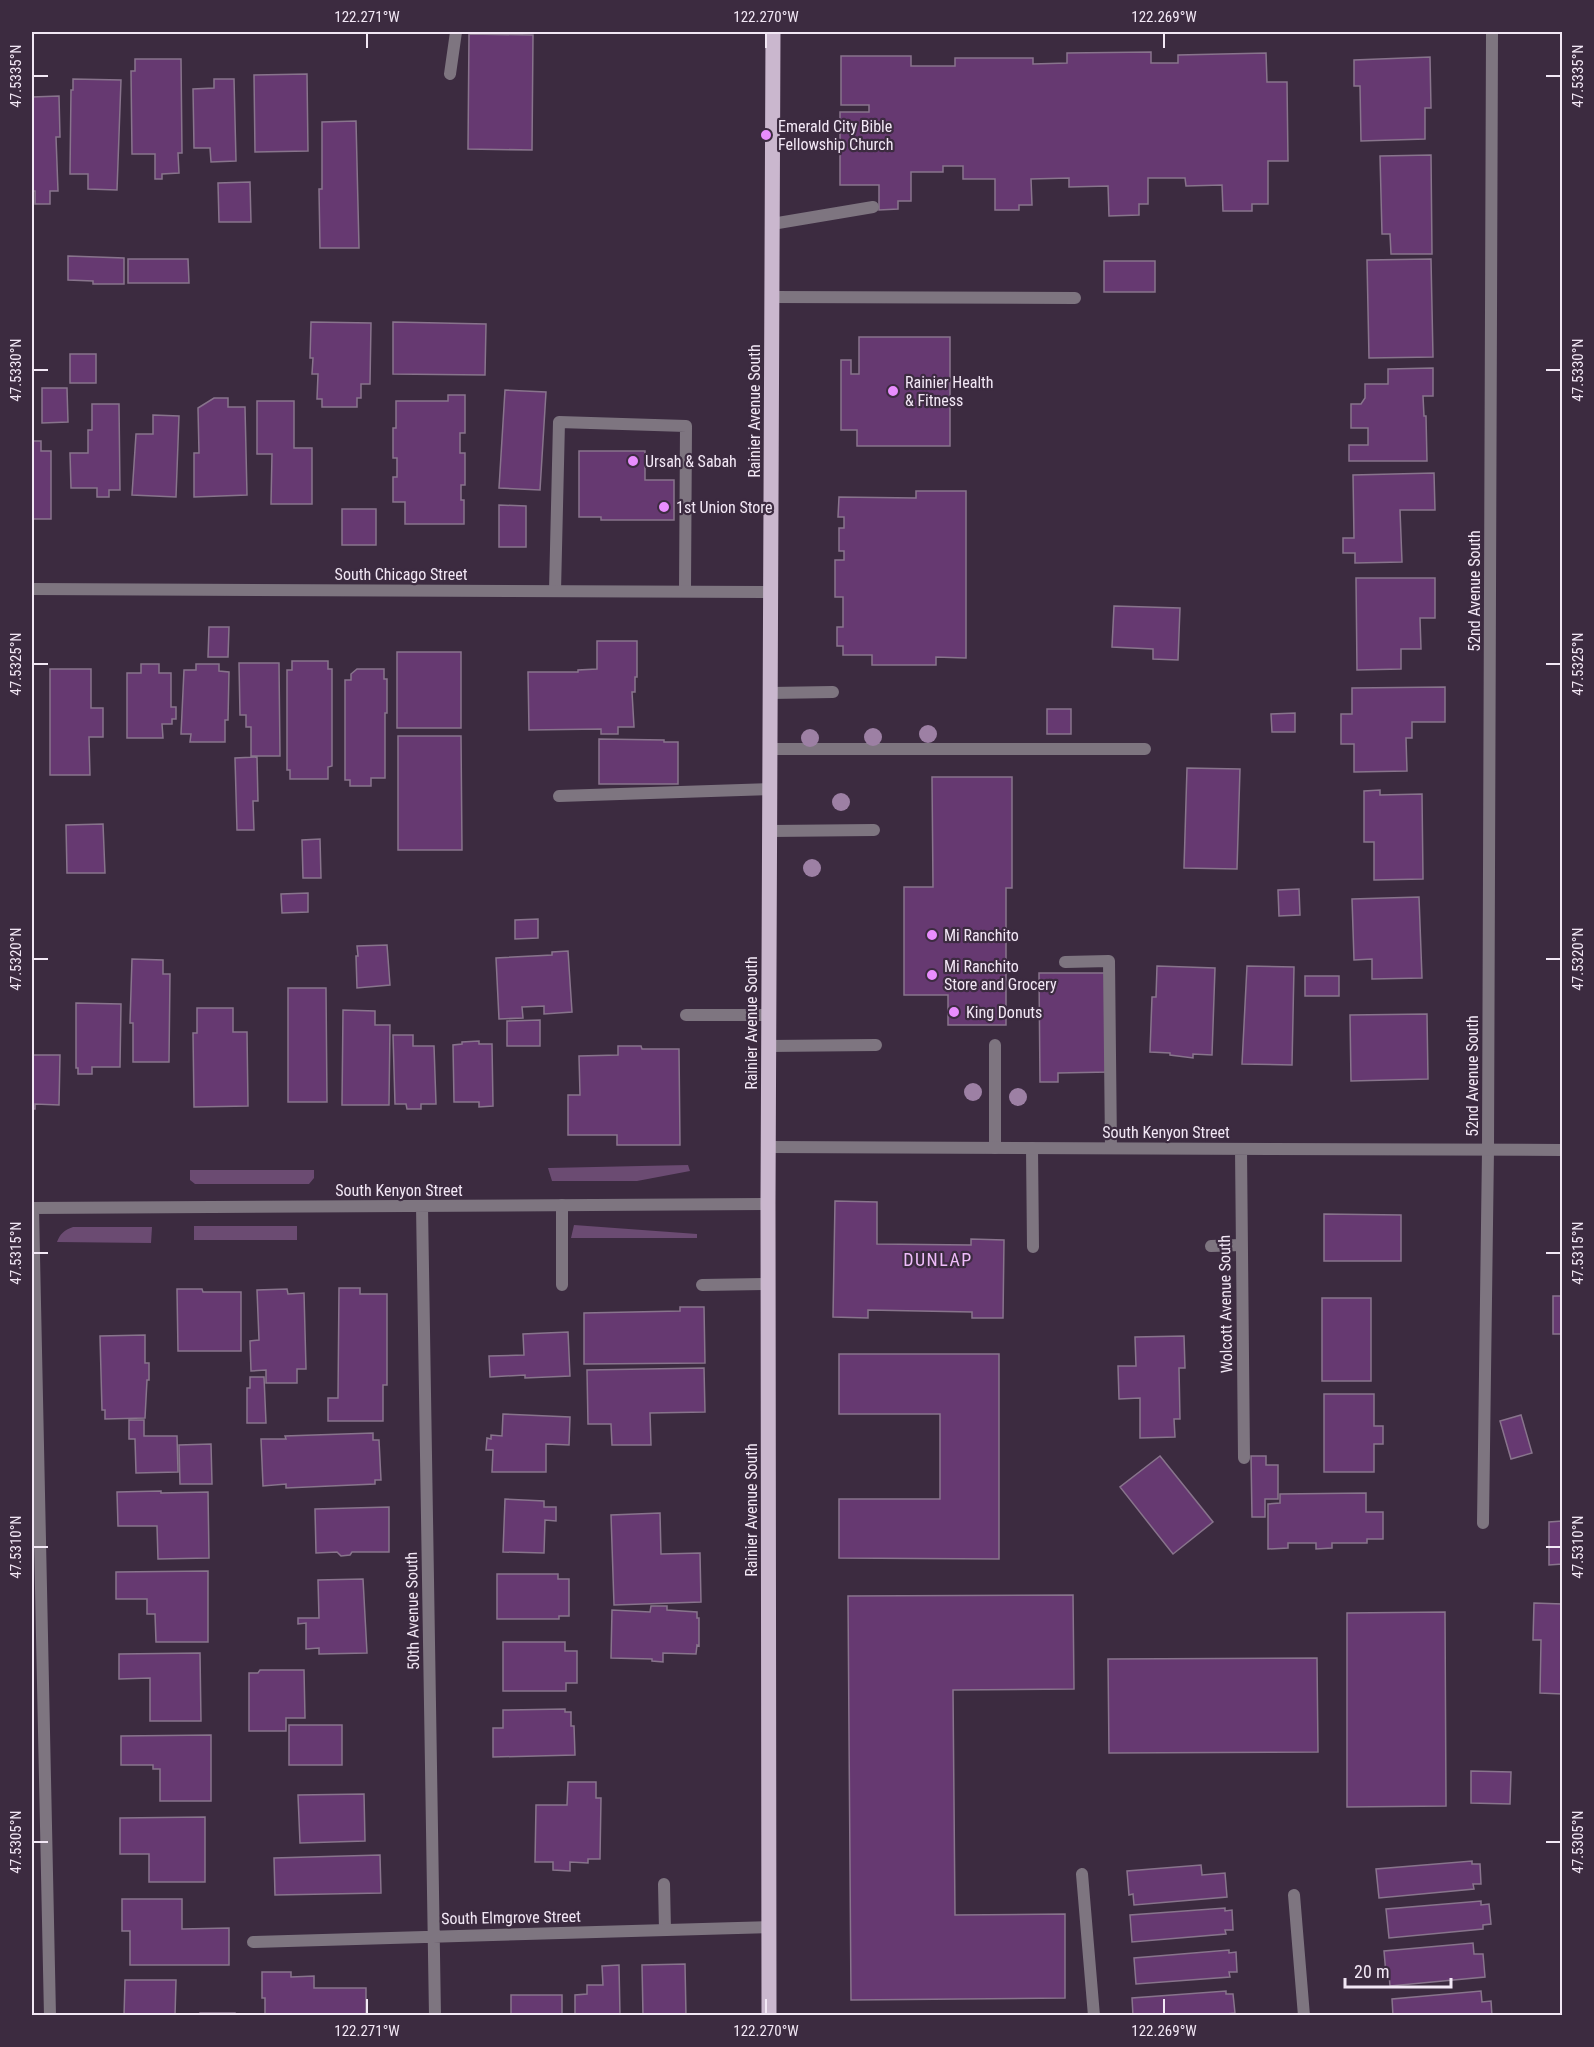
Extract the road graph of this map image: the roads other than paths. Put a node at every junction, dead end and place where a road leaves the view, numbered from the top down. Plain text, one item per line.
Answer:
1 (456, 32) edge
2 (773, 32) edge
3 (782, 32) edge
4 (1492, 32) edge
5 (450, 74) dead end
6 (873, 207) dead end
7 (772, 224) junction
8 (772, 297) junction
9 (1075, 298) dead end
10 (32, 589) edge
11 (555, 591) junction
12 (685, 591) junction
13 (771, 592) junction
14 (833, 692) dead end
15 (770, 693) junction
16 (770, 749) junction
17 (1145, 749) dead end
18 (770, 789) junction
19 (559, 796) dead end
20 (874, 830) dead end
21 (770, 831) junction
22 (1065, 962) dead end
23 (686, 1015) dead end
24 (768, 1015) junction
25 (876, 1045) dead end
26 (994, 1045) dead end
27 (768, 1047) junction
28 (768, 1147) junction
29 (995, 1148) junction
30 (1032, 1148) junction
31 (1111, 1148) junction
32 (1240, 1149) junction
33 (1488, 1149) junction
34 (1563, 1150) edge
35 (768, 1204) junction
36 (562, 1205) junction
37 (422, 1206) junction
38 (32, 1208) edge
39 (1240, 1245) junction
40 (1211, 1246) dead end
41 (1033, 1247) dead end
42 (768, 1284) junction
43 (702, 1285) dead end
44 (562, 1286) dead end
45 (1244, 1458) dead end
46 (1483, 1523) dead end
47 (1082, 1874) dead end
48 (664, 1884) dead end
49 (1294, 1895) dead end
50 (770, 1927) junction
51 (665, 1929) junction
52 (434, 1935) junction
53 (253, 1942) dead end
54 (50, 2016) edge
55 (435, 2016) edge
56 (769, 2016) edge
57 (1094, 2016) edge
58 (1304, 2016) edge

1 - 5 street
2 - 3 street
2 - 7 main road, Rainier Avenue South
4 - 33 street, 52nd Avenue South
6 - 7 street
7 - 8 main road, Rainier Avenue South
8 - 9 street
8 - 13 main road, Rainier Avenue South
10 - 11 street, South Chicago Street
11 - 12 street, South Chicago Street
11 - 12 street
12 - 13 street, South Chicago Street
13 - 15 main road, Rainier Avenue South
14 - 15 street
15 - 16 main road, Rainier Avenue South
16 - 17 street
16 - 18 main road, Rainier Avenue South
18 - 19 street
18 - 21 main road, Rainier Avenue South
20 - 21 street
21 - 24 main road, Rainier Avenue South
22 - 31 street
23 - 24 street
24 - 27 main road, Rainier Avenue South
25 - 27 street
26 - 29 street
27 - 28 main road, Rainier Avenue South
28 - 29 street, South Kenyon Street
28 - 35 main road, Rainier Avenue South
29 - 30 street, South Kenyon Street
30 - 31 street, South Kenyon Street
30 - 41 street
31 - 32 street, South Kenyon Street
32 - 33 street, South Kenyon Street
32 - 39 street, Wolcott Avenue South
33 - 34 street, South Kenyon Street
33 - 46 street, 52nd Avenue South
35 - 36 street, South Kenyon Street
35 - 42 main road, Rainier Avenue South
36 - 37 street, South Kenyon Street
36 - 44 street
37 - 38 street, South Kenyon Street
37 - 52 street, 50th Avenue South
38 - 54 street
39 - 40 street
39 - 45 street, Wolcott Avenue South
42 - 43 street
42 - 50 main road, Rainier Avenue South
47 - 57 street
48 - 51 street
49 - 58 street
50 - 51 street, South Elmgrove Street
50 - 56 main road, Rainier Avenue South
51 - 52 street, South Elmgrove Street
52 - 53 street, South Elmgrove Street
52 - 55 street, 50th Avenue South

